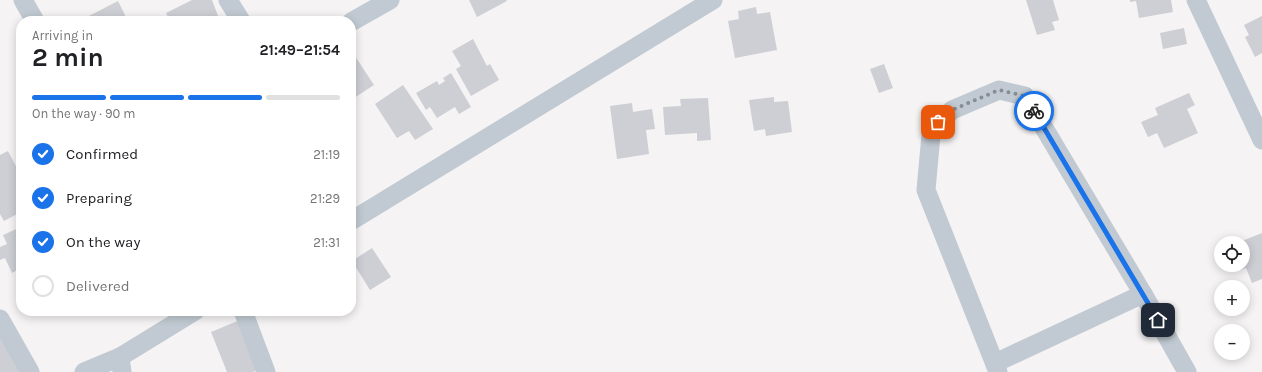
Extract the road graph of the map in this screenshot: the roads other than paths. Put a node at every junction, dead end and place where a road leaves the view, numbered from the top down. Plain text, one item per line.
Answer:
1 (23, 0) edge
2 (228, 0) edge
3 (390, 0) edge
4 (712, 0) edge
5 (1196, 0) edge
6 (32, 16) edge
7 (238, 16) edge
8 (356, 19) edge
9 (1262, 140) edge
10 (356, 215) edge
11 (1143, 294) junction
12 (188, 316) edge
13 (245, 316) edge
14 (0, 320) edge
15 (121, 364) edge
16 (996, 368) edge
17 (30, 372) edge
18 (84, 372) edge
19 (266, 372) edge
20 (1187, 372) edge

1 - 6 street
2 - 7 street
3 - 8 street
4 - 10 street
5 - 9 street
11 - 16 street
11 - 16 street
11 - 20 street
12 - 15 street
13 - 19 street
14 - 17 street
15 - 18 street

